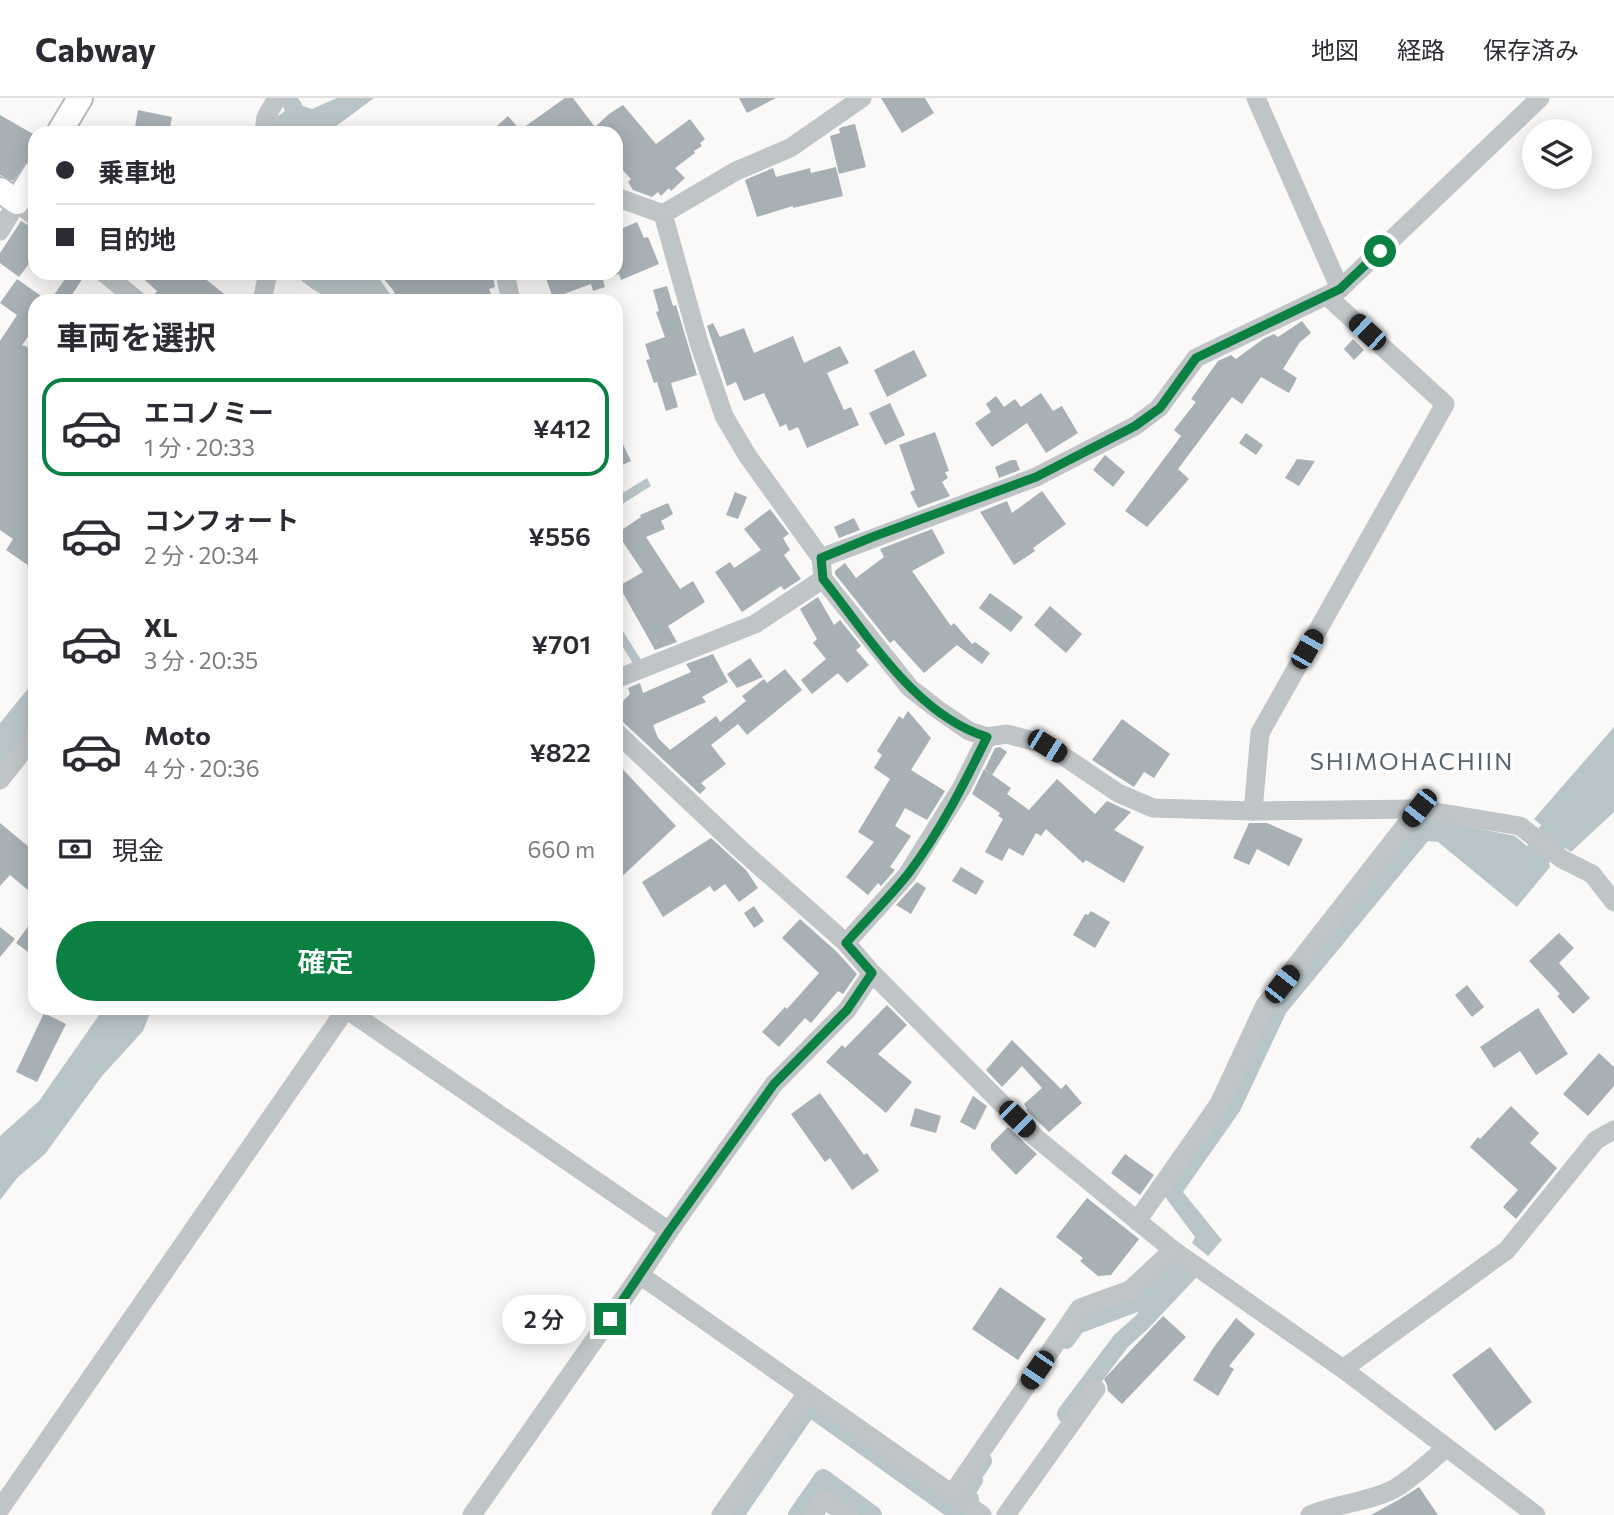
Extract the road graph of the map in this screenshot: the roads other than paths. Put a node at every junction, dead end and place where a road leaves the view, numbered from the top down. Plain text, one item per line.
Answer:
1 (80, 98) edge
2 (277, 98) edge
3 (862, 98) edge
4 (1256, 98) edge
5 (1540, 98) edge
6 (63, 126) edge
7 (265, 126) edge
8 (28, 185) edge
9 (623, 200) edge
10 (17, 203) edge
11 (663, 215) junction
12 (0, 231) edge
13 (112, 280) edge
14 (1334, 293) junction
15 (130, 294) edge
16 (821, 558) junction
17 (823, 579) junction
18 (623, 676) edge
19 (987, 737) junction
20 (623, 739) edge
21 (28, 745) edge
22 (0, 780) edge
23 (1419, 808) junction
24 (1253, 811) junction
25 (1614, 902) edge
26 (846, 943) junction
27 (872, 973) junction
28 (342, 1015) edge
29 (355, 1015) edge
30 (1614, 1130) edge
31 (1137, 1221) junction
32 (669, 1231) junction
33 (1173, 1250) junction
34 (640, 1275) junction
35 (1343, 1369) junction
36 (1096, 1389) dead end
37 (807, 1393) junction
38 (1446, 1448) junction
39 (956, 1497) junction
40 (0, 1509) edge
41 (472, 1515) edge
42 (721, 1515) edge
43 (813, 1515) edge
44 (848, 1515) edge
45 (982, 1515) edge
46 (1006, 1515) edge
47 (1310, 1515) edge
48 (1536, 1515) edge

1 - 6 main road
2 - 7 street
3 - 11 street
4 - 14 street
5 - 14 street
8 - 10 main road
9 - 11 street
10 - 12 street
11 - 16 street
13 - 15 street
14 - 16 street
14 - 24 street
16 - 17 street
17 - 18 street
17 - 19 street
19 - 24 street
19 - 26 street
20 - 26 street
21 - 22 street
23 - 24 street
23 - 25 street
23 - 31 street
26 - 27 street
27 - 31 street
27 - 32 street
28 - 40 street
29 - 32 street
30 - 35 street
31 - 33 street
32 - 34 street
33 - 35 street
33 - 39 street
34 - 37 street
34 - 41 street
35 - 38 street
36 - 46 street
37 - 39 street
37 - 42 street
38 - 47 street
38 - 48 street
39 - 45 street
43 - 44 street

